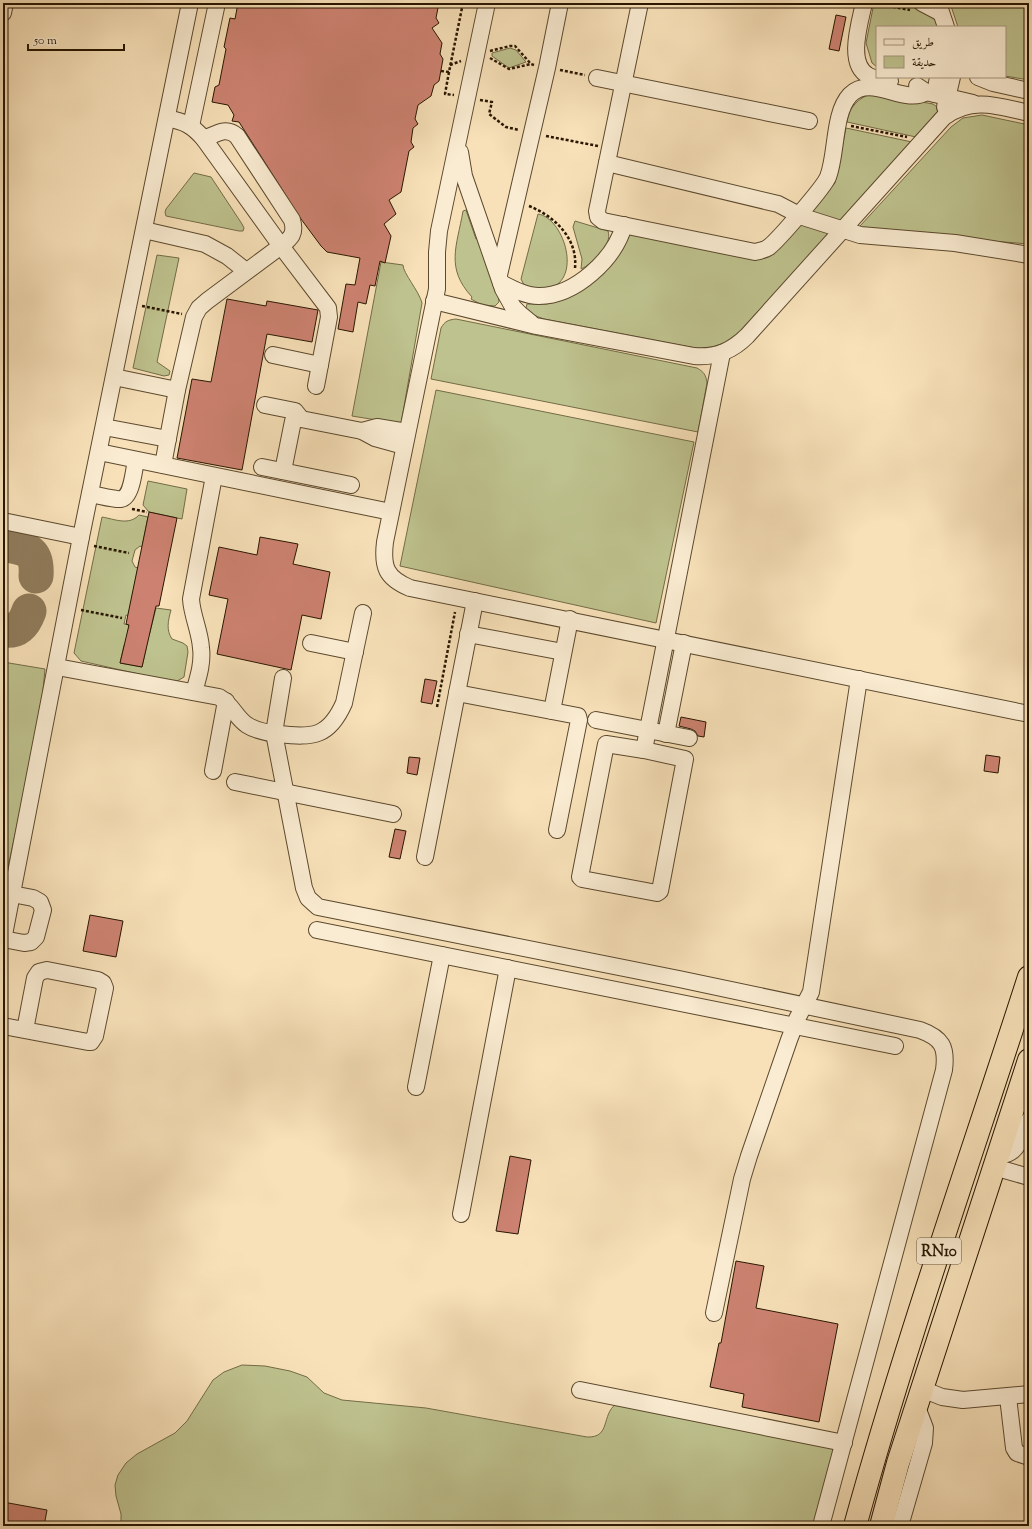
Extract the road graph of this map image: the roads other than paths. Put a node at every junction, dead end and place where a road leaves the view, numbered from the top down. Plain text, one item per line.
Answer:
1 (5, 3) edge
2 (190, 3) edge
3 (217, 3) edge
4 (487, 3) edge
5 (560, 3) edge
6 (640, 3) edge
7 (864, 3) edge
8 (917, 7) edge
9 (3, 13) edge
10 (941, 14) edge
11 (597, 78) road end
12 (938, 78) edge
13 (951, 78) edge
14 (980, 78) edge
15 (623, 83) junction
16 (1029, 91) edge
17 (936, 94) junction
18 (976, 104) junction
19 (1029, 113) edge
20 (944, 117) junction
21 (167, 118) junction
22 (809, 121) dead end
23 (191, 126) junction
24 (460, 136) junction
25 (204, 139) junction
26 (608, 156) junction
27 (795, 212) junction
28 (624, 225) junction
29 (842, 229) junction
30 (144, 230) junction
31 (280, 246) junction
32 (1029, 255) edge
33 (246, 271) junction
34 (500, 279) junction
35 (434, 301) junction
36 (536, 326) junction
37 (722, 353) junction
38 (273, 355) dead end
39 (320, 365) junction
40 (114, 377) junction
41 (316, 386) dead end
42 (177, 390) junction
43 (265, 405) dead end
44 (298, 419) junction
45 (104, 427) junction
46 (168, 439) junction
47 (405, 439) junction
48 (98, 452) junction
49 (136, 460) junction
50 (163, 465) junction
51 (262, 467) dead end
52 (283, 472) junction
53 (214, 476) junction
54 (351, 485) dead end
55 (90, 494) junction
56 (391, 512) junction
57 (3, 521) edge
58 (81, 540) junction
59 (475, 601) junction
60 (363, 613) dead end
61 (570, 620) junction
62 (468, 634) junction
63 (665, 639) junction
64 (311, 643) dead end
65 (684, 643) junction
66 (355, 652) junction
67 (563, 652) junction
68 (57, 666) junction
69 (284, 678) dead end
70 (859, 679) junction
71 (194, 692) junction
72 (457, 693) junction
73 (226, 701) junction
74 (552, 711) junction
75 (1029, 714) edge
76 (596, 720) dead end
77 (648, 730) junction
78 (274, 733) junction
79 (666, 734) junction
80 (689, 738) dead end
81 (644, 750) junction
82 (213, 771) dead end
83 (235, 782) dead end
84 (285, 792) junction
85 (393, 814) dead end
86 (557, 830) dead end
87 (424, 857) dead end
88 (12, 894) junction
89 (317, 930) dead end
90 (3, 939) edge
91 (442, 955) junction
92 (508, 968) junction
93 (1029, 978) edge
94 (806, 1005) junction
95 (3, 1026) edge
96 (794, 1026) junction
97 (25, 1030) junction
98 (895, 1046) dead end
99 (1029, 1060) edge
100 (416, 1087) dead end
101 (1029, 1120) edge
102 (996, 1161) junction
103 (1029, 1178) edge
104 (461, 1214) dead end
105 (714, 1313) dead end
106 (580, 1390) dead end
107 (1029, 1394) edge
108 (1008, 1397) junction
109 (920, 1398) junction
110 (844, 1443) junction
111 (1029, 1457) edge
112 (821, 1526) edge
113 (855, 1526) edge
114 (881, 1526) edge
115 (900, 1526) edge

1 - 9 street
2 - 21 street
3 - 23 street
4 - 24 street
5 - 34 street
6 - 15 street
7 - 17 street
8 - 10 street
11 - 15 street
12 - 17 street
13 - 17 street
14 - 16 street
15 - 22 street
15 - 26 street
17 - 18 street
17 - 20 street
17 - 27 street
18 - 19 street
18 - 20 street
20 - 29 street
21 - 23 street
21 - 30 street
23 - 25 street
24 - 34 street
24 - 35 street
25 - 31 street
25 - 31 street
26 - 27 street
26 - 28 street
27 - 28 street
27 - 29 street
28 - 34 street
29 - 32 street
29 - 37 street
30 - 33 street
30 - 40 street
31 - 33 street
31 - 39 street
33 - 42 street
34 - 36 street
35 - 36 street
35 - 47 street
36 - 37 street
37 - 63 street
38 - 39 street
39 - 41 street
40 - 42 street
40 - 45 street
42 - 46 street
43 - 44 street
44 - 47 street
44 - 52 street
45 - 46 street
45 - 48 street
46 - 50 street
47 - 56 street
48 - 49 street
48 - 55 street
49 - 50 street
49 - 55 street
50 - 53 street
51 - 52 street
52 - 54 street
53 - 56 street
53 - 71 street
55 - 58 street
56 - 59 street
57 - 58 street
58 - 68 street
59 - 61 street
59 - 62 street
60 - 66 street
61 - 63 street
61 - 67 street
62 - 67 street
62 - 72 street
63 - 65 street
63 - 77 street
64 - 66 street
65 - 70 street
65 - 79 street
66 - 78 street
67 - 74 street
68 - 71 street
68 - 88 street
69 - 78 street
70 - 75 street
70 - 94 street
71 - 73 street
72 - 74 street
72 - 87 street
73 - 78 street
73 - 82 street
74 - 86 street
76 - 77 street
77 - 79 street
77 - 81 street
78 - 84 street
79 - 80 street
81 - 81 street
83 - 84 street
84 - 85 street
84 - 94 street
88 - 90 street
88 - 90 street
89 - 91 street
91 - 92 street
91 - 100 street
92 - 96 street
92 - 104 street
93 - 113 highway, RN10
94 - 96 street
94 - 110 street
95 - 97 street
96 - 98 street
96 - 105 street
97 - 97 street
99 - 102 highway, RN10
101 - 102 street
102 - 103 street
102 - 109 highway, RN10
106 - 110 street
107 - 108 street
108 - 109 street
108 - 111 street
109 - 114 highway, RN10
109 - 115 street
110 - 112 street

